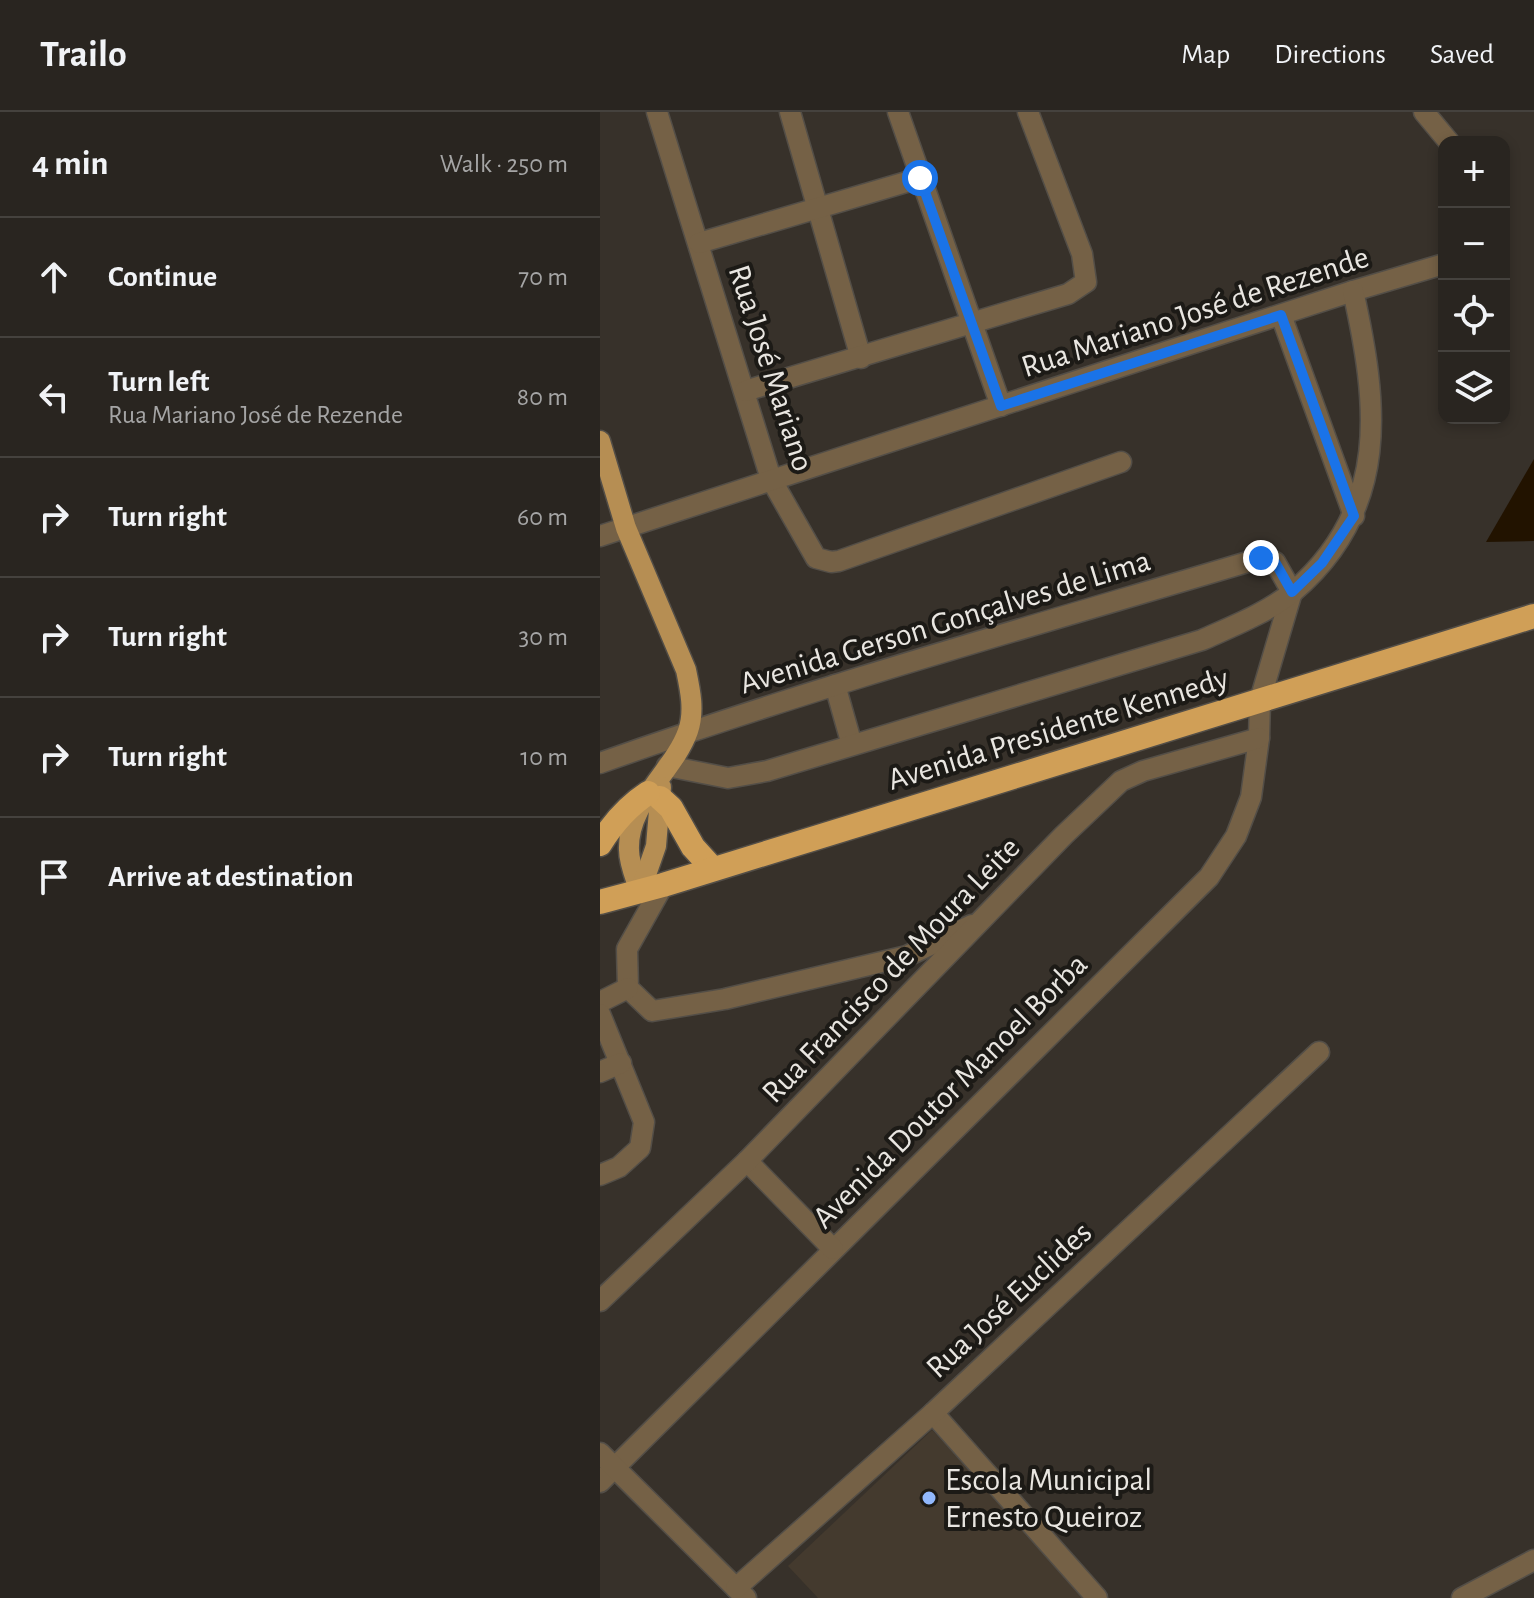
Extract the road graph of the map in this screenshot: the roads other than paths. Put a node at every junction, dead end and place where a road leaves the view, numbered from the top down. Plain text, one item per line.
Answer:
1 (657, 112) edge
2 (790, 112) edge
3 (898, 112) edge
4 (1028, 112) edge
5 (1424, 112) edge
6 (1444, 136) edge
7 (920, 178) junction
8 (819, 209) junction
9 (699, 243) junction
10 (1438, 266) edge
11 (1353, 291) junction
12 (1281, 315) junction
13 (972, 322) junction
14 (861, 358) junction
15 (745, 391) junction
16 (1001, 406) junction
17 (600, 441) edge
18 (1121, 462) dead end
19 (771, 479) junction
20 (1354, 516) junction
21 (626, 528) junction
22 (600, 536) edge
23 (1292, 592) junction
24 (1534, 616) edge
25 (835, 685) junction
26 (1260, 700) junction
27 (688, 731) junction
28 (1259, 738) junction
29 (852, 745) junction
30 (600, 763) edge
31 (659, 783) junction
32 (600, 844) edge
33 (713, 869) junction
34 (652, 888) junction
35 (600, 902) edge
36 (983, 920) junction
37 (628, 988) junction
38 (600, 1002) edge
39 (600, 1014) edge
40 (1319, 1052) dead end
41 (621, 1063) junction
42 (600, 1072) edge
43 (747, 1161) junction
44 (600, 1175) edge
45 (833, 1249) junction
46 (600, 1301) edge
47 (933, 1413) junction
48 (605, 1468) edge
49 (1534, 1560) edge
50 (741, 1593) edge
51 (1097, 1598) edge
52 (1462, 1598) edge

1 - 9 street, Rua José Mariano
2 - 8 street
3 - 7 street
4 - 13 street
5 - 6 street
7 - 8 street
7 - 13 street
8 - 9 street
8 - 14 street
9 - 15 street, Rua José Mariano
10 - 11 street, Rua Mariano José de Rezende
11 - 12 street, Rua Mariano José de Rezende
11 - 20 street
12 - 16 street, Rua Mariano José de Rezende
12 - 20 street
13 - 14 street
13 - 16 street
14 - 15 street
15 - 19 street, Rua José Mariano
16 - 19 street, Rua Mariano José de Rezende
17 - 21 main road
18 - 19 street, Rua José Mariano
19 - 21 street, Rua Mariano José de Rezende
20 - 23 street
21 - 22 street, Rua Mariano José de Rezende
21 - 27 main road
23 - 25 street, Avenida Gerson Gonçalves de Lima
23 - 26 street, Avenida Doutor Manoel Borba
23 - 29 street
24 - 26 highway, Avenida Presidente Kennedy
25 - 27 street, Avenida Gerson Gonçalves de Lima
25 - 29 street
26 - 28 street, Avenida Doutor Manoel Borba
26 - 33 highway, Avenida Presidente Kennedy
27 - 30 street, Avenida Gerson Gonçalves de Lima
27 - 31 main road
28 - 36 street, Rua Francisco de Moura Leite
28 - 45 street, Avenida Doutor Manoel Borba
29 - 31 street
31 - 32 highway
31 - 33 highway
31 - 34 main road
33 - 34 highway, Avenida Presidente Kennedy
34 - 35 highway, Avenida Presidente Kennedy
34 - 37 street
36 - 37 street
36 - 43 street, Rua Francisco de Moura Leite
37 - 38 street
39 - 41 street
40 - 47 street, Rua José Euclides
41 - 42 street
41 - 44 street
43 - 45 street
43 - 46 street, Rua Francisco de Moura Leite
45 - 48 street, Avenida Doutor Manoel Borba
47 - 50 street, Rua José Euclides
47 - 51 street
48 - 50 street
49 - 52 street

